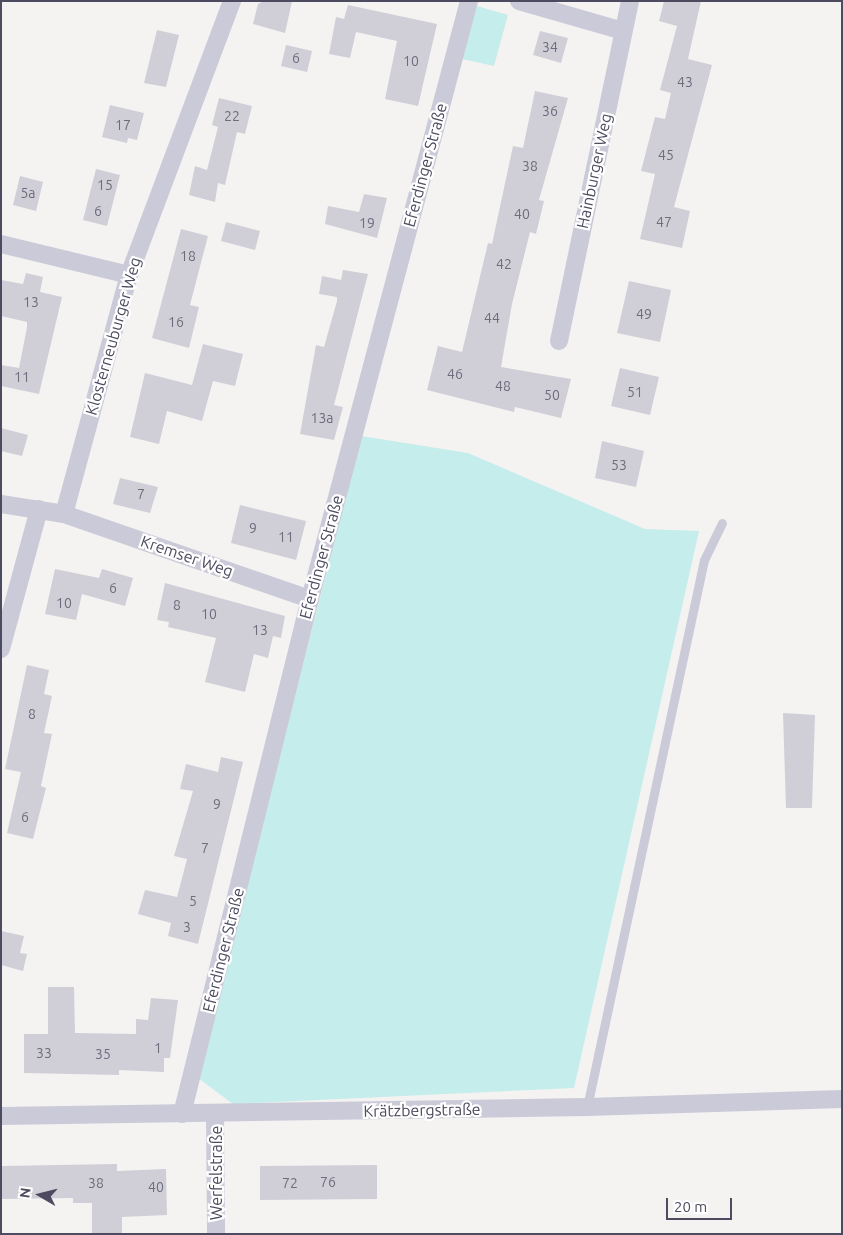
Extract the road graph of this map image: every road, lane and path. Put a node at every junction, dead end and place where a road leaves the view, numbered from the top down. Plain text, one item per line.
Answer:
1 (232, 1) edge
2 (469, 1) edge
3 (519, 1) edge
4 (630, 1) edge
5 (623, 31) junction
6 (1, 244) edge
7 (129, 275) junction
8 (559, 341) dead end
9 (1, 504) edge
10 (39, 509) junction
11 (64, 514) junction
12 (722, 523) dead end
13 (310, 599) junction
14 (1, 649) edge
15 (842, 1099) edge
16 (587, 1108) junction
17 (215, 1113) junction
18 (182, 1114) junction
19 (1, 1116) edge
20 (216, 1234) edge

1 - 7 street, Klosterneuburger Weg
2 - 13 street, Eferdinger Straße
3 - 5 street
4 - 5 street, Hainburger Weg
5 - 8 street, Hainburger Weg
6 - 7 street
7 - 11 street, Klosterneuburger Weg
9 - 10 street
10 - 11 street
10 - 14 street
11 - 13 street, Kremser Weg
12 - 16 lane
13 - 18 street, Eferdinger Straße
15 - 16 street, Krätzbergstraße
16 - 17 street, Krätzbergstraße
17 - 18 street, Krätzbergstraße
17 - 20 street, Werfelstraße
18 - 19 street, Krätzbergstraße

